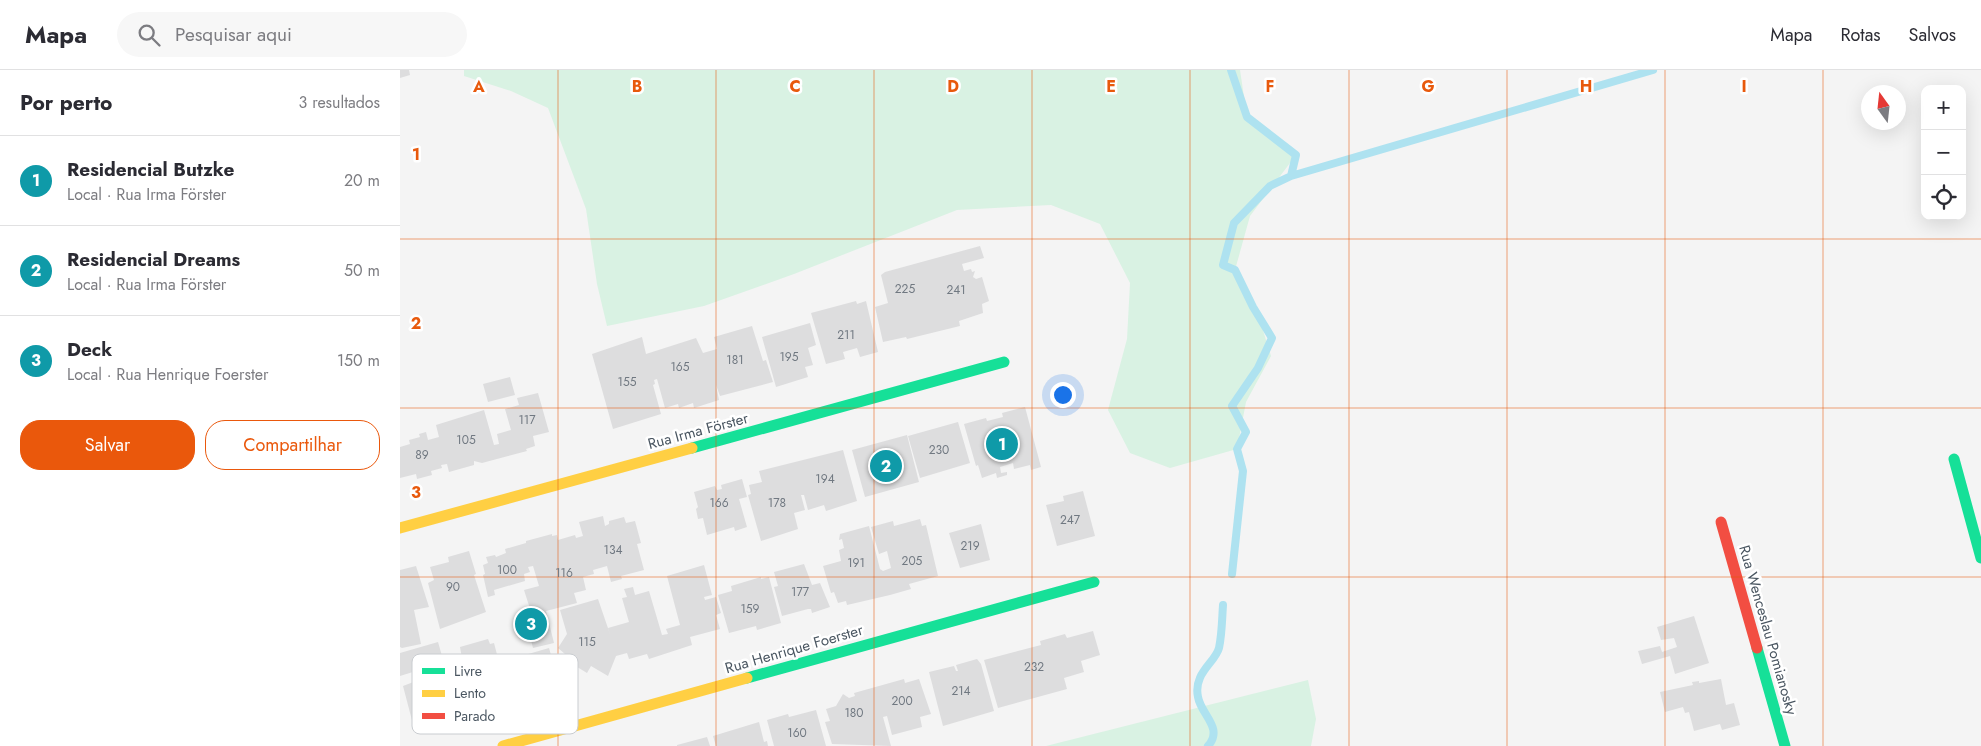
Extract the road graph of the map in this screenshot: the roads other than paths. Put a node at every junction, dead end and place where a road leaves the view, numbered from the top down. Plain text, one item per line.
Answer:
1 (1004, 362) dead end
2 (1954, 459) dead end
3 (1722, 522) dead end
4 (400, 528) edge
5 (1981, 558) edge
6 (1094, 582) dead end
7 (578, 725) edge
8 (546, 734) edge
9 (503, 746) edge
10 (1785, 746) edge

1 - 4 street, Rua Irma Förster
2 - 5 street
3 - 10 street, Rua Wenceslau Pomianosky
6 - 7 street, Rua Henrique Foerster
8 - 9 street, Rua Henrique Foerster

